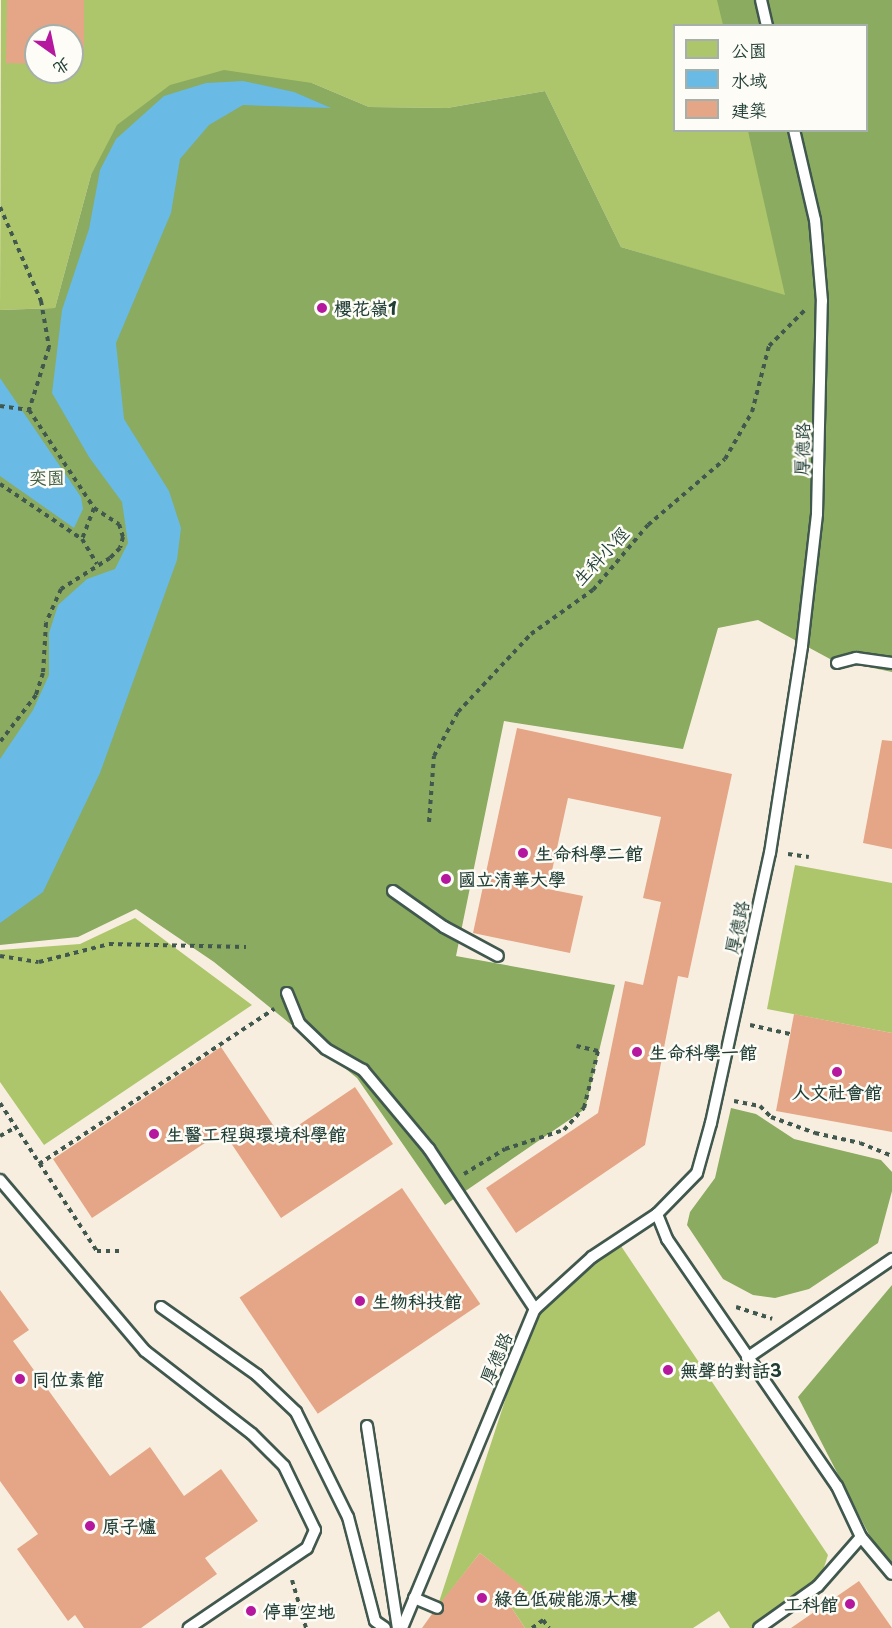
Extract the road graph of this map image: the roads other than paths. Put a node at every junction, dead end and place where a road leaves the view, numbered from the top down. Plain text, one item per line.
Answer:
1 (761, 0) edge
2 (767, 24) edge
3 (794, 132) edge
4 (837, 663) dead end
5 (892, 663) edge
6 (393, 891) dead end
7 (498, 956) dead end
8 (289, 996) road end
9 (0, 1180) edge
10 (657, 1214) junction
11 (892, 1259) edge
12 (161, 1307) dead end
13 (535, 1309) junction
14 (747, 1359) junction
15 (367, 1426) dead end
16 (861, 1537) junction
17 (892, 1574) edge
18 (414, 1598) junction
19 (436, 1608) dead end
20 (189, 1628) edge
21 (385, 1628) edge
22 (400, 1628) edge
23 (759, 1628) edge

1 - 2 lane
3 - 10 lane, 厚德路
4 - 5 lane
6 - 7 lane
8 - 13 lane
9 - 20 lane
10 - 13 lane, 厚德路
10 - 14 lane
11 - 14 lane
12 - 21 lane
13 - 18 lane, 厚德路
14 - 16 lane
15 - 22 lane
16 - 17 lane
16 - 23 lane
18 - 19 lane
18 - 22 lane, 厚德路

